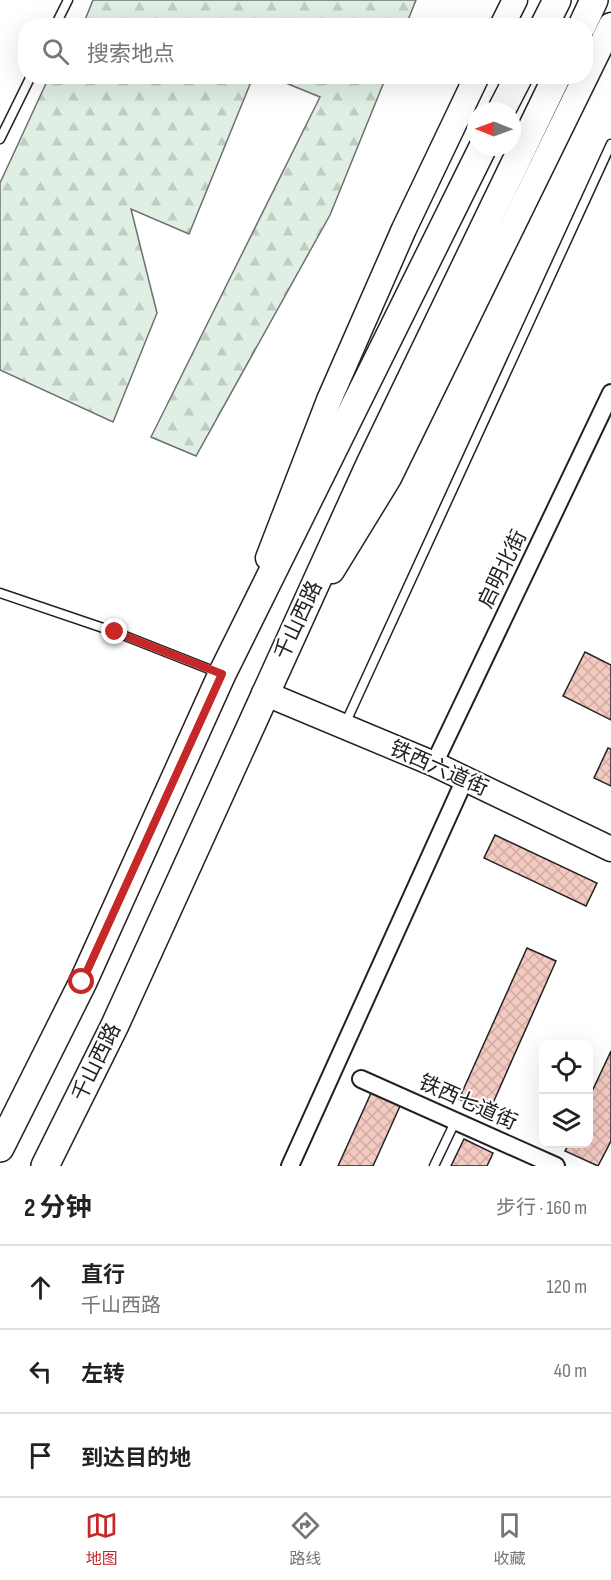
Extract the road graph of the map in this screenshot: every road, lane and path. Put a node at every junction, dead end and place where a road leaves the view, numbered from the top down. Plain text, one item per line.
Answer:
1 (68, 0) edge
2 (514, 0) edge
3 (557, 0) edge
4 (594, 0) edge
5 (60, 18) edge
6 (506, 18) edge
7 (548, 18) edge
8 (586, 18) edge
9 (611, 25) edge
10 (593, 62) edge
11 (27, 84) edge
12 (473, 84) edge
13 (515, 84) edge
14 (553, 84) edge
15 (582, 84) edge
16 (506, 102) edge
17 (0, 139) edge
18 (611, 144) edge
19 (479, 156) edge
20 (611, 393) edge
21 (0, 593) edge
22 (285, 647) junction
23 (222, 674) junction
24 (264, 693) junction
25 (343, 727) junction
26 (434, 764) junction
27 (465, 779) junction
28 (611, 849) edge
29 (361, 1079) dead end
30 (455, 1122) junction
31 (0, 1148) edge
32 (551, 1165) edge
33 (45, 1166) edge
34 (290, 1166) edge
35 (434, 1166) edge

1 - 5 lane
2 - 6 main road
3 - 7 main road
4 - 8 main road
9 - 10 main road
11 - 17 lane
12 - 23 main road
13 - 16 main road
14 - 22 main road, 千山西路
15 - 22 main road
18 - 25 lane
19 - 23 main road, 千山西路
20 - 26 street, 启明北街
21 - 23 lane
22 - 24 main road, 千山西路
23 - 31 main road, 千山西路
24 - 25 main road, 铁西六道街
24 - 33 main road, 千山西路
25 - 26 main road, 铁西六道街
26 - 27 main road, 铁西六道街
27 - 28 main road, 铁西六道街
27 - 34 street
29 - 30 street, 铁西七道街
30 - 32 street, 铁西七道街
30 - 35 lane

